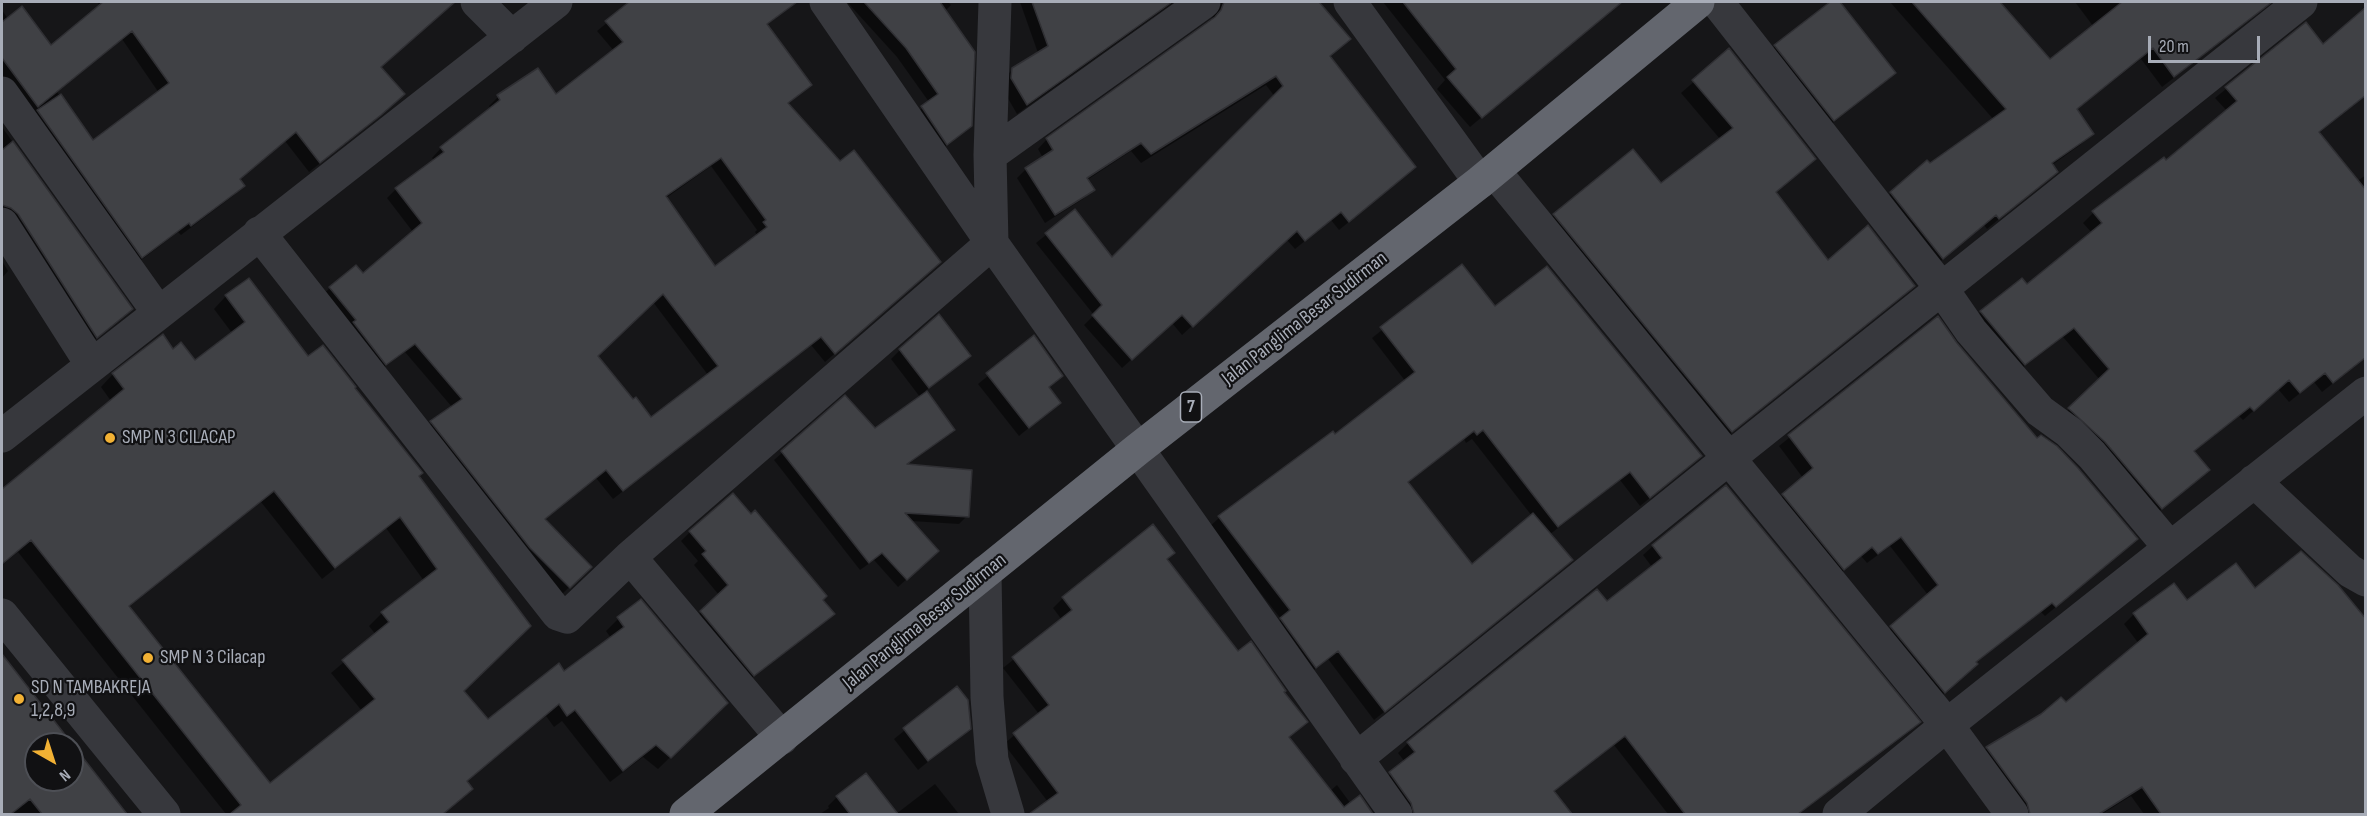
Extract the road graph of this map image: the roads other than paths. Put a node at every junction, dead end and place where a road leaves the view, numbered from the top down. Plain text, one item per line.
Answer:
1 (477, 2) edge
2 (556, 2) edge
3 (826, 2) edge
4 (994, 2) edge
5 (1204, 2) edge
6 (1350, 2) edge
7 (1698, 2) edge
8 (1717, 2) edge
9 (2301, 2) edge
10 (512, 37) junction
11 (2, 93) edge
12 (990, 154) junction
13 (1487, 176) junction
14 (2, 224) edge
15 (259, 233) junction
16 (992, 243) junction
17 (1942, 288) junction
18 (159, 312) junction
19 (92, 365) junction
20 (2366, 393) edge
21 (2, 436) edge
22 (1138, 449) junction
23 (1728, 459) junction
24 (2254, 481) junction
25 (2170, 548) junction
26 (630, 557) junction
27 (985, 572) junction
28 (2366, 580) edge
29 (2, 615) edge
30 (1947, 725) junction
31 (782, 738) junction
32 (1356, 759) junction
33 (164, 814) edge
34 (686, 814) edge
35 (1008, 814) edge
36 (1396, 814) edge
37 (1839, 814) edge
38 (2012, 814) edge

1 - 10 street
2 - 10 street
3 - 16 street
4 - 12 street
5 - 12 street
6 - 13 street
7 - 13 highway, Jalan Panglima Besar Sudirman / 7
8 - 17 street
9 - 17 street
10 - 15 street
11 - 18 street
12 - 16 street
13 - 22 highway, Jalan Panglima Besar Sudirman / 7
13 - 23 street
14 - 19 street
15 - 18 street
15 - 26 street
16 - 22 street
16 - 26 street
17 - 23 street
17 - 25 street
18 - 19 street
19 - 21 street
20 - 24 street
22 - 27 highway, Jalan Panglima Besar Sudirman / 7
22 - 32 street
23 - 30 street
23 - 32 street
24 - 25 street
24 - 28 street
25 - 30 street
26 - 31 street
27 - 31 highway, Jalan Panglima Besar Sudirman / 7
27 - 35 street
29 - 33 street
30 - 37 street
30 - 38 street
31 - 34 highway, Jalan Panglima Besar Sudirman / 7
32 - 36 street

